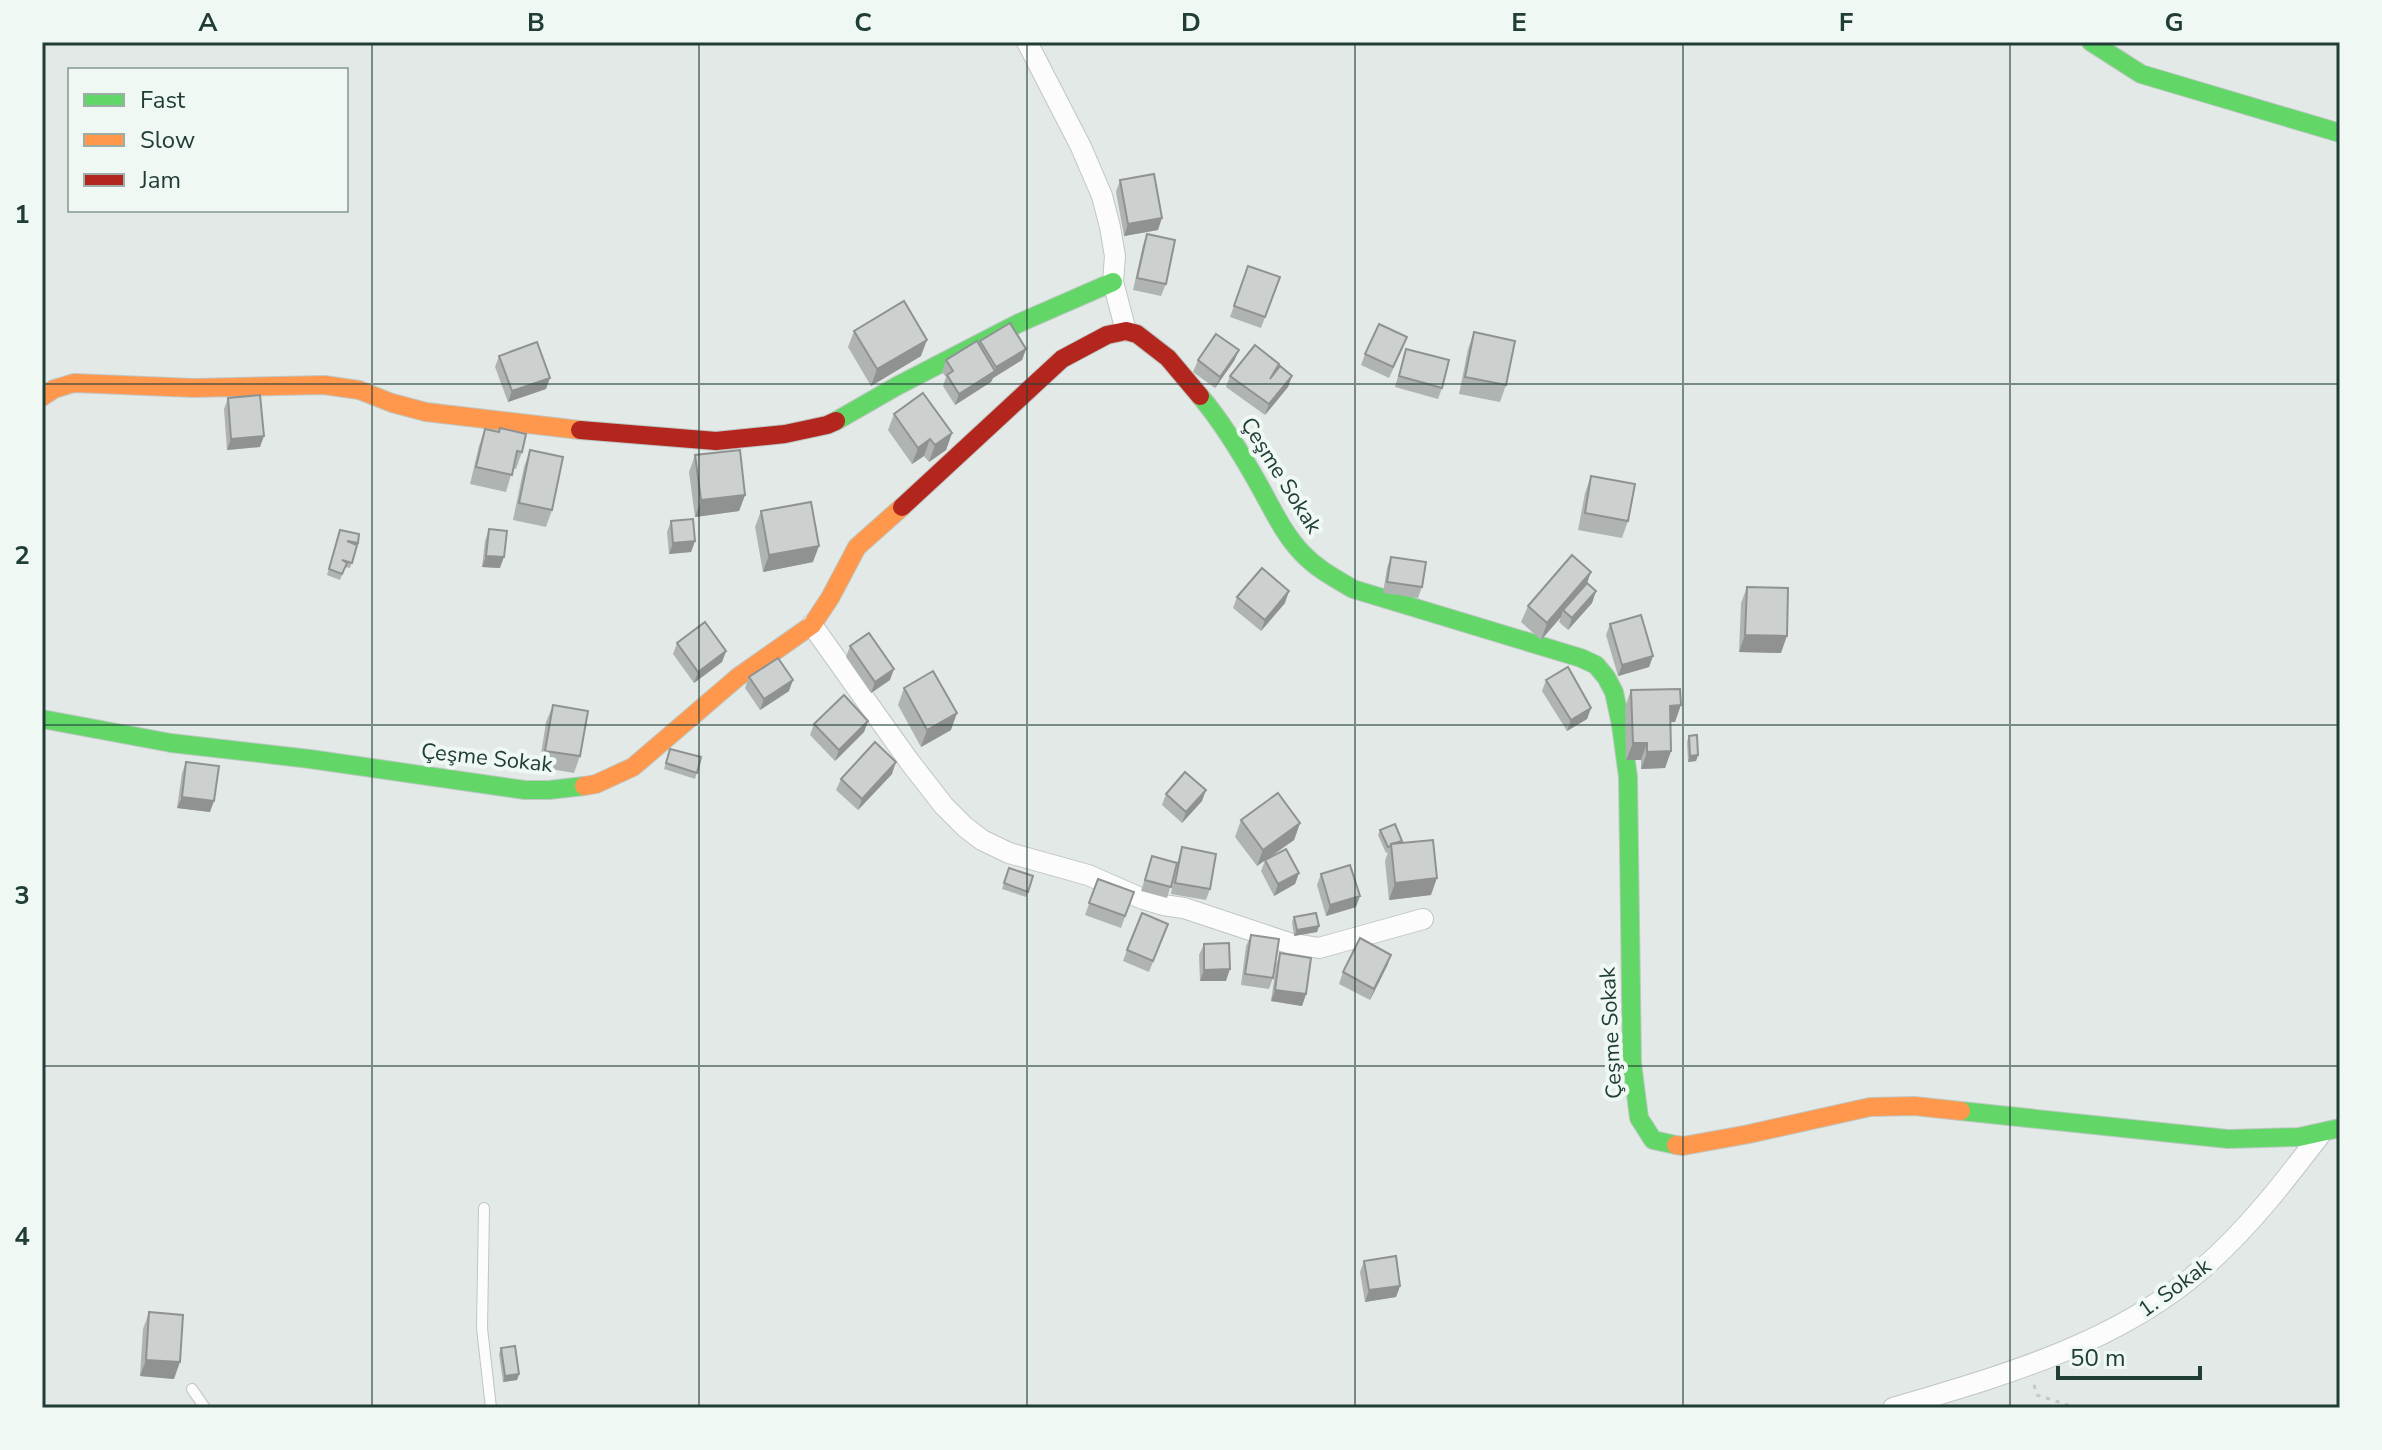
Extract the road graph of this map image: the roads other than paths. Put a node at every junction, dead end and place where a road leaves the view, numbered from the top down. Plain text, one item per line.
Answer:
1 (1027, 42) edge
2 (2091, 42) edge
3 (2340, 133) edge
4 (1113, 282) junction
5 (1126, 331) junction
6 (42, 397) edge
7 (812, 625) junction
8 (42, 719) edge
9 (1423, 919) dead end
10 (2340, 1128) edge
11 (2320, 1135) junction
12 (484, 1208) dead end
13 (192, 1389) dead end
14 (205, 1408) edge
15 (491, 1408) edge
16 (1893, 1408) edge

1 - 4 street
2 - 3 street
4 - 5 street
4 - 6 street
5 - 7 street, Çeşme Sokak
5 - 11 street, Çeşme Sokak
7 - 8 street, Çeşme Sokak
7 - 9 street
10 - 11 street, Çeşme Sokak
11 - 16 street, 1. Sokak
12 - 15 lane
13 - 14 lane

